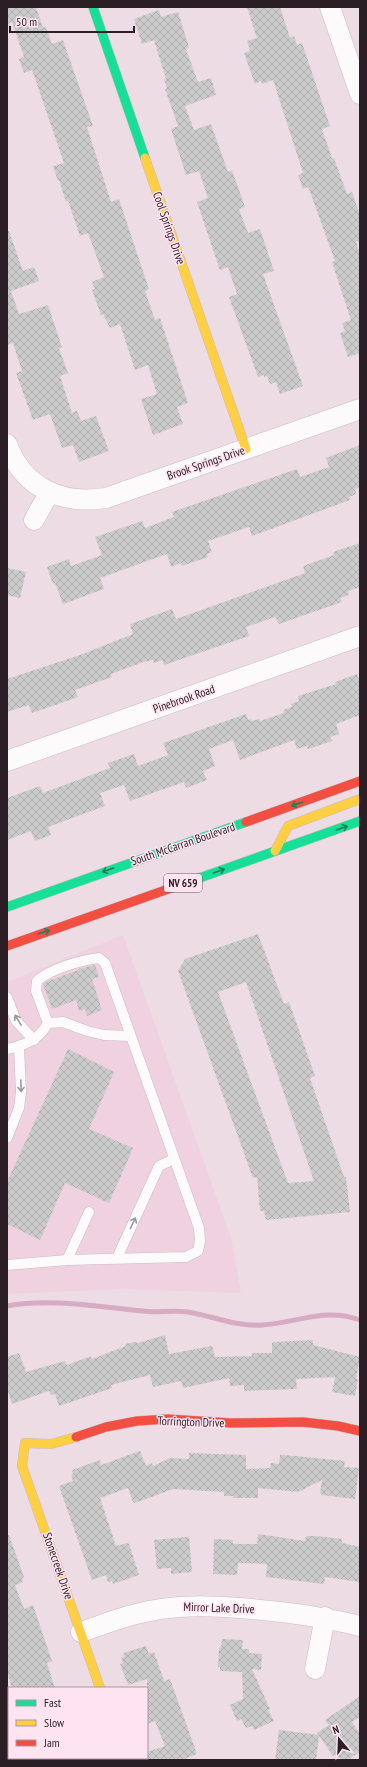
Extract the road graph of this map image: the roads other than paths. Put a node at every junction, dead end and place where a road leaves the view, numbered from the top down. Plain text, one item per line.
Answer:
1 (93, 7) edge
2 (330, 7) edge
3 (360, 94) edge
4 (360, 409) edge
5 (7, 444) edge
6 (246, 449) junction
7 (49, 492) junction
8 (34, 520) dead end
9 (360, 636) edge
10 (7, 761) edge
11 (360, 781) edge
12 (360, 799) edge
13 (360, 821) edge
14 (275, 851) junction
15 (7, 907) edge
16 (7, 946) edge
17 (7, 997) edge
18 (48, 1023) junction
19 (130, 1036) junction
20 (34, 1040) junction
21 (19, 1047) junction
22 (7, 1049) edge
23 (7, 1138) edge
24 (174, 1159) junction
25 (89, 1212) dead end
26 (117, 1258) junction
27 (67, 1260) junction
28 (7, 1265) edge
29 (360, 1431) edge
30 (25, 1443) joint
31 (326, 1617) junction
32 (360, 1626) edge
33 (80, 1632) junction
34 (315, 1669) dead end
35 (100, 1687) edge

1 - 6 street, Cool Springs Drive
2 - 3 street
4 - 6 street, Brook Springs Drive
5 - 7 street, Brook Springs Drive
6 - 7 street, Brook Springs Drive
7 - 8 street
9 - 10 street, Pinebrook Road
11 -> 15 street, South McCarran Boulevard
12 - 14 street
14 -> 13 street, NV 659
16 -> 14 street, NV 659
20 -> 17 lane
18 - 19 lane
18 - 19 lane
18 - 20 lane
19 - 24 lane
20 - 21 lane
21 - 22 lane
21 -> 23 lane
26 -> 24 lane
24 - 26 lane
25 - 27 lane
26 - 27 lane
27 - 28 lane
29 - 30 street, Torrington Drive
30 - 33 street, Stonecreek Drive
31 - 32 street, Mirror Lake Drive
31 - 33 street, Mirror Lake Drive
31 - 34 street
33 - 35 street, Stonecreek Drive

